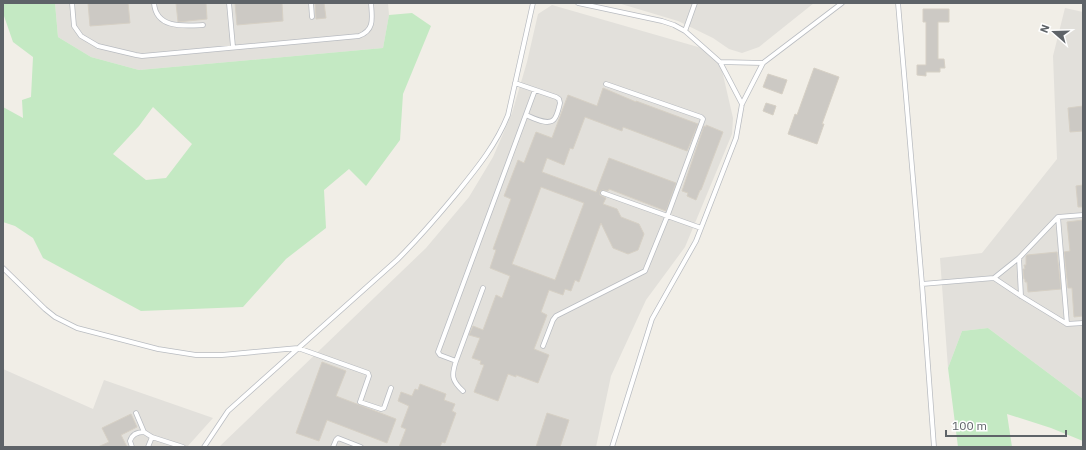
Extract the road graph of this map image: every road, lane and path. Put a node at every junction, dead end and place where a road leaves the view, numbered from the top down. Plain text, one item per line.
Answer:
1 (72, 3) edge
2 (154, 3) edge
3 (229, 3) edge
4 (311, 3) edge
5 (371, 3) edge
6 (533, 3) edge
7 (578, 3) edge
8 (695, 3) edge
9 (842, 3) edge
10 (898, 3) edge
11 (312, 17) dead end
12 (203, 25) dead end
13 (685, 32) junction
14 (233, 47) junction
15 (720, 62) junction
16 (763, 63) junction
17 (515, 83) junction
18 (606, 84) dead end
19 (535, 90) junction
20 (742, 104) junction
21 (526, 115) junction
22 (603, 194) dead end
23 (1083, 215) edge
24 (667, 217) junction
25 (1058, 217) junction
26 (701, 228) junction
27 (1019, 258) junction
28 (3, 268) edge
29 (994, 278) junction
30 (922, 284) junction
31 (483, 288) dead end
32 (1021, 296) junction
33 (1083, 323) edge
34 (1067, 324) junction
35 (543, 346) dead end
36 (298, 348) junction
37 (456, 361) junction
38 (391, 388) dead end
39 (463, 391) dead end
40 (136, 413) dead end
41 (144, 432) junction
42 (152, 437) junction
43 (132, 447) edge
44 (148, 447) edge
45 (182, 447) edge
46 (204, 447) edge
47 (333, 447) edge
48 (361, 447) edge
49 (612, 447) edge
50 (934, 447) edge

1 - 14 lane
2 - 12 lane
3 - 14 lane
4 - 11 lane
5 - 14 lane
6 - 17 lane
7 - 13 lane
8 - 13 lane
9 - 16 lane
10 - 30 lane
13 - 15 lane
15 - 16 lane
15 - 20 lane
16 - 20 lane
17 - 19 lane
17 - 36 lane
18 - 24 lane
19 - 21 lane
19 - 21 lane
20 - 26 lane
21 - 37 lane
22 - 24 lane
23 - 25 lane
24 - 26 lane
24 - 35 lane
25 - 27 lane
25 - 34 lane
26 - 49 lane
27 - 29 lane
27 - 32 lane
28 - 36 lane
29 - 30 lane
29 - 32 lane
30 - 50 lane
31 - 37 lane
32 - 34 lane
33 - 34 lane
36 - 38 lane
36 - 46 lane
37 - 39 lane
40 - 41 lane
41 - 42 lane
41 - 43 lane
42 - 44 lane
42 - 45 lane
47 - 48 lane

